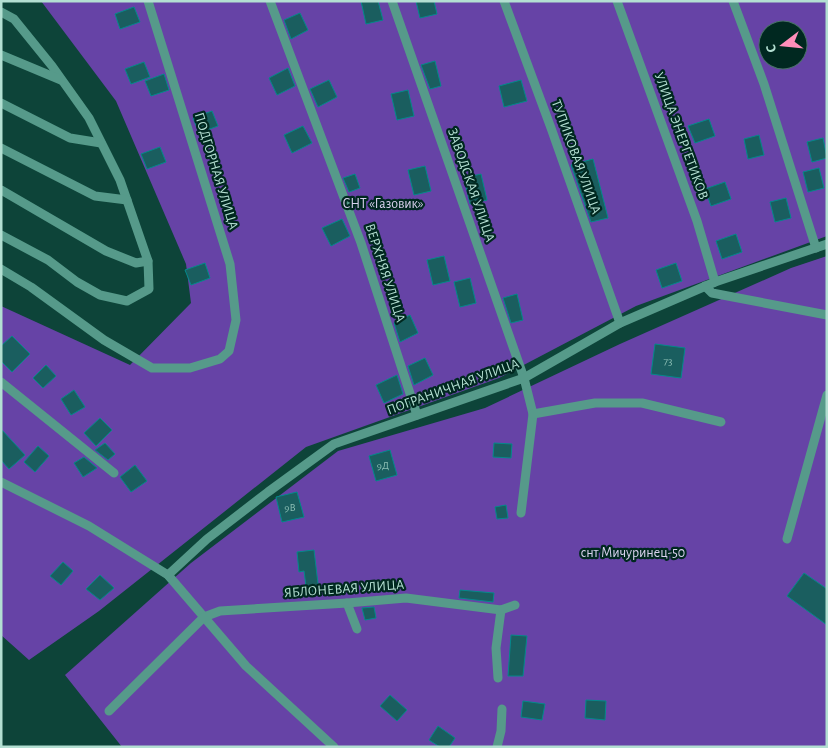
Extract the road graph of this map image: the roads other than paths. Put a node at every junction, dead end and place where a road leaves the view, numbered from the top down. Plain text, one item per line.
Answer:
1 (148, 1) edge
2 (270, 1) edge
3 (392, 1) edge
4 (504, 1) edge
5 (617, 1) edge
6 (733, 1) edge
7 (1, 12) edge
8 (1, 54) edge
9 (62, 81) junction
10 (1, 104) edge
11 (101, 143) junction
12 (1, 148) edge
13 (1, 190) edge
14 (127, 200) junction
15 (1, 235) edge
16 (827, 244) edge
17 (816, 248) junction
18 (148, 261) junction
19 (1, 270) edge
20 (715, 282) junction
21 (705, 286) junction
22 (827, 315) edge
23 (620, 324) junction
24 (524, 378) junction
25 (1, 382) edge
26 (827, 395) edge
27 (533, 414) junction
28 (417, 415) junction
29 (721, 422) dead end
30 (114, 473) dead end
31 (1, 482) edge
32 (521, 513) dead end
33 (787, 539) dead end
34 (168, 575) junction
35 (347, 603) junction
36 (515, 605) dead end
37 (501, 610) junction
38 (204, 616) junction
39 (357, 629) dead end
40 (498, 678) dead end
41 (502, 709) dead end
42 (109, 711) dead end
43 (334, 747) edge
44 (497, 747) edge

1 - 19 street, ПОДГОРНАЯ УЛИЦА
2 - 28 street, ВЕРХНЯЯ УЛИЦА
3 - 24 street, ЗАВОДСКАЯ УЛИЦА
4 - 23 street, ТУПИКОВАЯ УЛИЦА
5 - 20 street, УЛИЦА ЭНЕРГЕТИКОВ
6 - 17 street
7 - 9 street
8 - 9 street
9 - 11 street
10 - 11 street
11 - 14 street
12 - 14 street
13 - 18 street
14 - 18 street
15 - 18 street
16 - 17 street, ПОГРАНИЧНАЯ УЛИЦА
17 - 20 street, ПОГРАНИЧНАЯ УЛИЦА
20 - 21 street, ПОГРАНИЧНАЯ УЛИЦА
21 - 22 street
21 - 23 street, ПОГРАНИЧНАЯ УЛИЦА
23 - 24 street, ПОГРАНИЧНАЯ УЛИЦА
24 - 27 street, ЗАВОДСКАЯ УЛИЦА
24 - 28 street, ПОГРАНИЧНАЯ УЛИЦА
25 - 30 street
26 - 33 street
27 - 29 street
27 - 32 street
28 - 34 street, ПОГРАНИЧНАЯ УЛИЦА
31 - 34 street
34 - 38 street
35 - 37 street, ЯБЛОНЕВАЯ УЛИЦА
35 - 38 street, ЯБЛОНЕВАЯ УЛИЦА
35 - 39 street
36 - 37 street, ЯБЛОНЕВАЯ УЛИЦА
37 - 40 street
38 - 42 street
38 - 43 street
41 - 44 street

